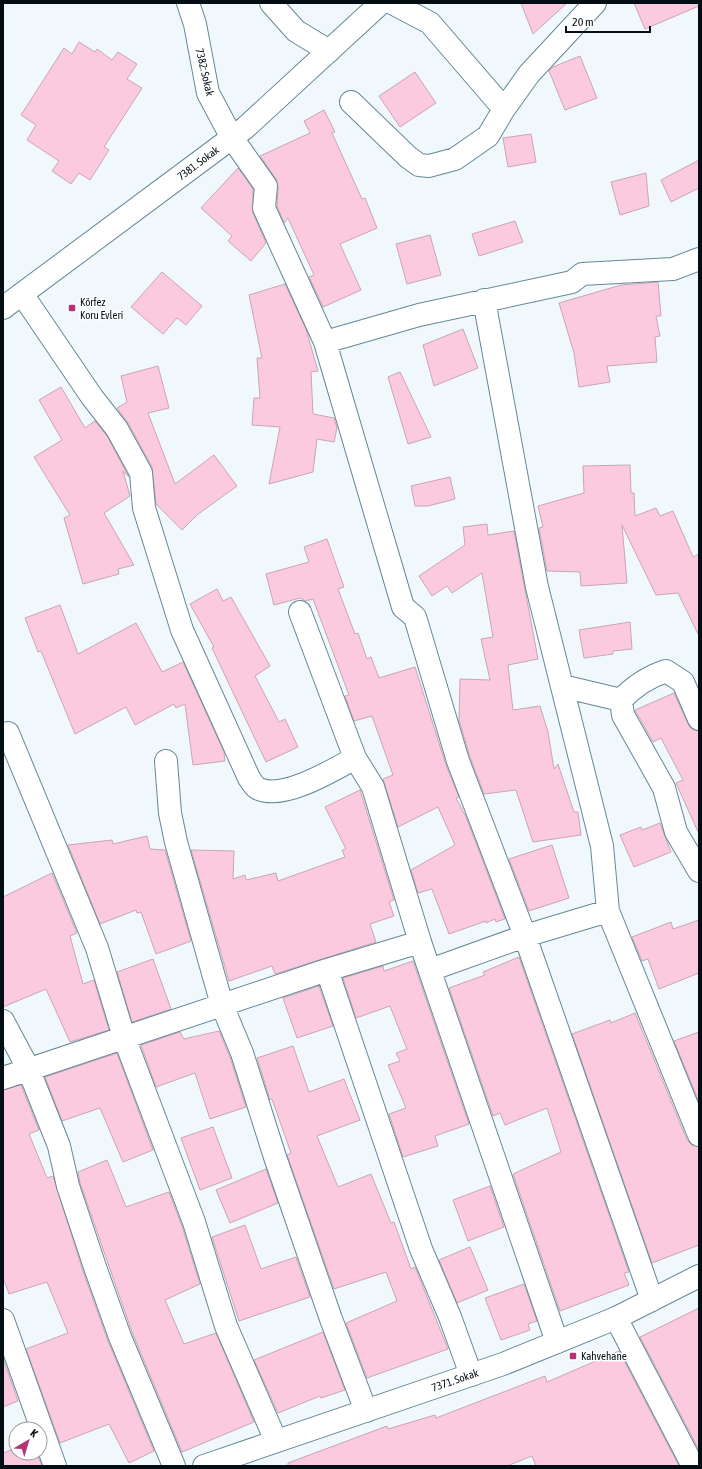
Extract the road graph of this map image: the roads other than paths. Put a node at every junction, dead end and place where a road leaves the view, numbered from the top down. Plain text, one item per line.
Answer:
1 (188, 3) edge
2 (271, 3) edge
3 (381, 3) edge
4 (392, 3) edge
5 (594, 3) edge
6 (329, 51) junction
7 (351, 102) dead end
8 (504, 109) junction
9 (232, 138) junction
10 (699, 259) edge
11 (22, 294) junction
12 (484, 300) junction
13 (3, 308) edge
14 (325, 342) junction
15 (300, 612) dead end
16 (562, 686) junction
17 (621, 700) junction
18 (699, 719) edge
19 (3, 735) edge
20 (355, 758) junction
21 (166, 761) dead end
22 (699, 871) edge
23 (608, 911) junction
24 (525, 936) junction
25 (420, 942) junction
26 (327, 970) junction
27 (430, 970) junction
28 (222, 1005) junction
29 (3, 1021) edge
30 (124, 1037) junction
31 (28, 1068) junction
32 (3, 1078) edge
33 (699, 1135) edge
34 (699, 1276) edge
35 (652, 1300) junction
36 (616, 1318) junction
37 (3, 1320) edge
38 (557, 1342) junction
39 (471, 1375) junction
40 (366, 1411) junction
41 (276, 1441) junction
42 (55, 1466) edge
43 (174, 1466) edge
44 (204, 1466) edge
45 (693, 1466) edge

1 - 9 street, 7382: Sokak
2 - 6 street
3 - 6 street, 7381. Sokak
4 - 8 street
5 - 8 street
6 - 9 street, 7381. Sokak
7 - 8 street
9 - 11 street, 7381. Sokak
9 - 14 street, 7382: Sokak
10 - 12 street
11 - 13 street, 7381. Sokak
11 - 20 street
12 - 14 street
12 - 16 street
14 - 24 street, 7382: Sokak
15 - 20 street
16 - 17 street
16 - 23 street
17 - 18 street
17 - 22 street
19 - 30 street
20 - 25 street
21 - 28 street
23 - 24 street
23 - 33 street
24 - 27 street
24 - 35 street, 7382: Sokak
25 - 26 street
25 - 27 street
26 - 28 street
26 - 39 street
27 - 38 street
28 - 30 street
28 - 40 street
29 - 31 street
30 - 31 street
30 - 41 street
31 - 32 street
31 - 43 street
34 - 35 street, 7371. Sokak
35 - 36 street, 7371. Sokak
36 - 38 street, 7371. Sokak
36 - 45 street
37 - 42 street
38 - 39 street, 7371. Sokak
39 - 40 street, 7371. Sokak
40 - 41 street, 7371. Sokak
41 - 44 street, 7371. Sokak

